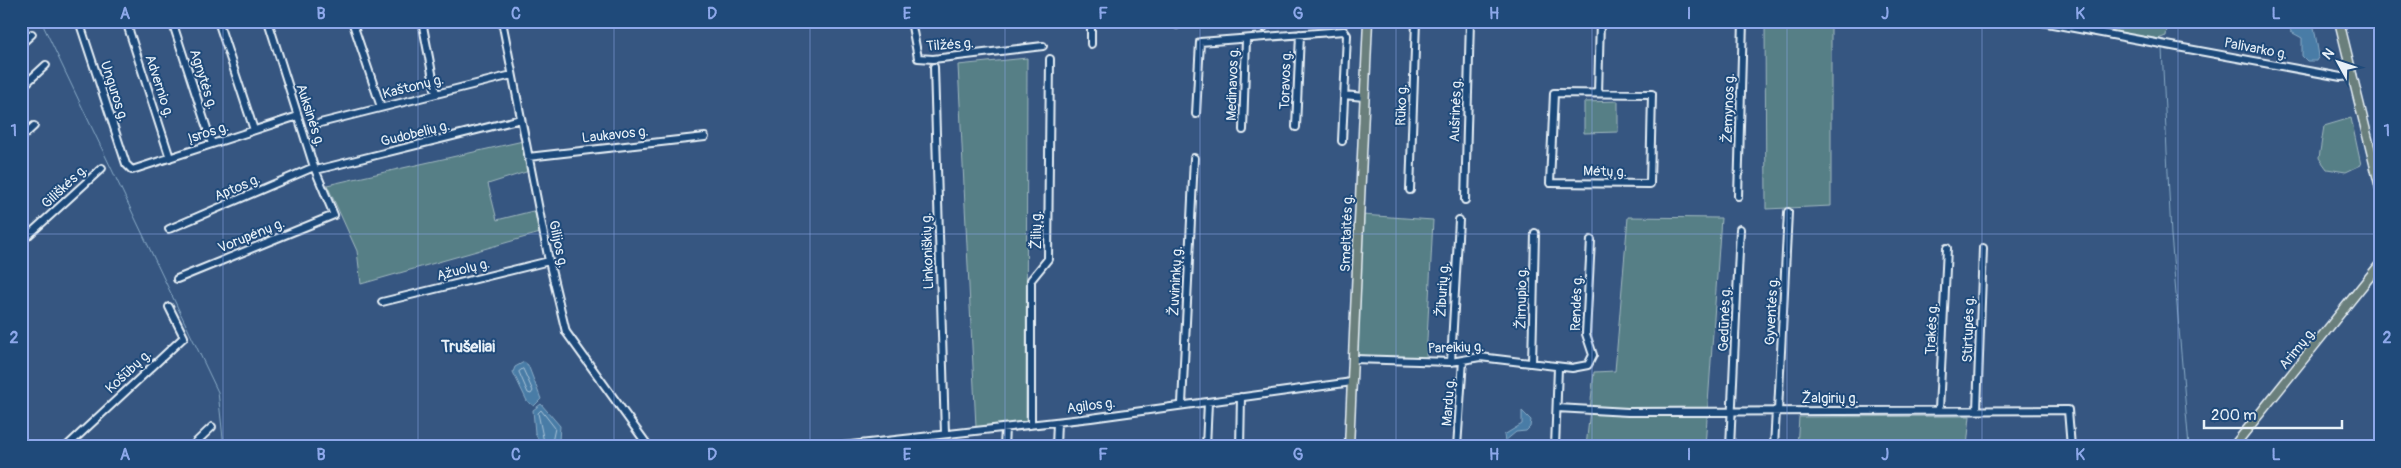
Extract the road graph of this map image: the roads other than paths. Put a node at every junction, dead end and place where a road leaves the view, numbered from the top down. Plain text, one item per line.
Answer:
1 (79, 21) edge
2 (126, 21) edge
3 (172, 21) edge
4 (218, 21) edge
5 (264, 21) edge
6 (268, 21) edge
7 (352, 21) edge
8 (422, 21) edge
9 (502, 21) edge
10 (910, 21) edge
11 (1091, 21) edge
12 (1368, 21) edge
13 (1416, 21) edge
14 (1470, 21) edge
15 (1600, 21) edge
16 (1743, 21) edge
17 (2036, 21) edge
18 (2339, 21) edge
19 (32, 34) dead end
20 (1300, 34) junction
21 (1246, 39) junction
22 (21, 44) edge
23 (1091, 44) dead end
24 (1043, 46) dead end
25 (1050, 59) dead end
26 (46, 64) dead end
27 (934, 67) dead end
28 (512, 75) junction
29 (2353, 76) junction
30 (21, 88) edge
31 (1598, 93) junction
32 (436, 94) junction
33 (1344, 95) junction
34 (1364, 97) junction
35 (381, 107) junction
36 (1196, 114) dead end
37 (296, 117) junction
38 (521, 120) junction
39 (320, 122) dead end
40 (34, 126) dead end
41 (1296, 127) dead end
42 (254, 130) junction
43 (1242, 130) dead end
44 (302, 137) dead end
45 (705, 137) dead end
46 (21, 138) edge
47 (1342, 141) dead end
48 (212, 144) junction
49 (528, 157) junction
50 (170, 158) junction
51 (1194, 158) dead end
52 (102, 168) dead end
53 (128, 168) joint
54 (315, 168) junction
55 (2380, 188) edge
56 (1410, 190) dead end
57 (1738, 196) dead end
58 (1465, 200) dead end
59 (1788, 212) dead end
60 (334, 215) joint
61 (1459, 220) dead end
62 (169, 229) dead end
63 (1740, 230) dead end
64 (1535, 233) dead end
65 (1591, 240) dead end
66 (21, 242) edge
67 (1947, 248) dead end
68 (1983, 248) dead end
69 (549, 260) junction
70 (2380, 264) edge
71 (178, 279) dead end
72 (382, 302) dead end
73 (169, 307) dead end
74 (1353, 359) junction
75 (1463, 360) junction
76 (1451, 362) junction
77 (1532, 364) junction
78 (1588, 365) joint
79 (1558, 368) junction
80 (1352, 382) junction
81 (1241, 397) junction
82 (1208, 402) junction
83 (1182, 404) junction
84 (1557, 408) junction
85 (1732, 410) junction
86 (1777, 410) junction
87 (1939, 410) junction
88 (1977, 410) junction
89 (1058, 422) junction
90 (1031, 425) junction
91 (212, 427) dead end
92 (1005, 428) junction
93 (944, 434) junction
94 (901, 439) junction
95 (66, 447) edge
96 (191, 447) edge
97 (649, 447) edge
98 (833, 447) edge
99 (901, 447) edge
100 (1004, 447) edge
101 (1056, 447) edge
102 (1206, 447) edge
103 (1240, 447) edge
104 (1349, 447) edge
105 (1458, 447) edge
106 (1555, 447) edge
107 (1730, 447) edge
108 (1774, 447) edge
109 (2071, 447) edge
110 (2233, 447) edge

1 - 53 street, Unguros g.
2 - 50 street, Advernio g.
3 - 48 street, Agnytės g.
4 - 42 street
5 - 37 street
6 - 54 street, Auksinės g.
7 - 35 street
8 - 32 street
9 - 28 street, Gilijos g.
10 - 24 street, Tilžės g.
11 - 23 street
12 - 34 main road, Smeltaitės g.
13 - 56 street, Rūko g.
14 - 58 street, Aušrinės g.
15 - 31 street
16 - 57 street, Žemynos g.
17 - 29 street, Palivarko g.
18 - 29 main road
19 - 22 street
20 - 21 street
20 - 33 street
20 - 41 street, Toravos g.
21 - 36 street
21 - 43 street, Medinavos g.
25 - 90 street, Žilių g.
26 - 30 street
27 - 93 street, Linkoniškių g.
28 - 32 street, Kaštonų g.
28 - 38 street, Gilijos g.
29 - 55 main road
31 - 31 street, Mėtų g.
32 - 35 street, Kaštonų g.
33 - 34 street
33 - 47 street
34 - 74 main road, Smeltaitės g.
35 - 39 street, Kaštonų g.
37 - 42 street, Įsros g.
37 - 44 street
38 - 49 street, Gilijos g.
38 - 54 street, Gudobelių g.
40 - 46 street
42 - 48 street, Įsros g.
45 - 49 street, Laukavos g.
48 - 50 street, Įsros g.
49 - 69 street, Gilijos g.
50 - 53 street, Įsros g.
51 - 83 street, Žuvininkų g.
52 - 66 street, Giliškės g.
54 - 60 street, Auksinės g.
54 - 62 street, Aptos g.
59 - 86 street, Gyventės g.
60 - 71 street, Vorupėnų g.
61 - 76 street, Žiburių g.
63 - 85 street, Gedūnės g.
64 - 77 street, Žirnupio g.
65 - 78 street, Rendės g.
67 - 87 street, Trakės g.
68 - 88 street, Stirtupės g.
69 - 72 street, Ąžuolų g.
69 - 97 street, Gilijos g.
70 - 110 main road, Arimų g.
73 - 95 street, Košūbų g.
74 - 76 street, Pareikių g.
74 - 80 main road, Smeltaitės g.
75 - 76 street, Pareikių g.
75 - 77 street, Pareikių g.
75 - 105 street, Mardu g.
77 - 79 street, Pareikių g.
78 - 79 street, Pareikių g.
79 - 84 street
80 - 81 street, Agilos g.
80 - 104 main road, Smeltaitės g.
81 - 82 street, Agilos g.
81 - 103 street
82 - 83 street, Agilos g.
82 - 102 street
83 - 89 street, Agilos g.
84 - 85 street, Žalgirių g.
84 - 106 street
85 - 86 street, Žalgirių g.
85 - 107 street, Gedūnės g.
86 - 87 street, Žalgirių g.
86 - 108 street, Gyventės g.
87 - 88 street, Žalgirių g.
88 - 109 street, Žalgirių g.
89 - 90 street, Agilos g.
89 - 101 street
90 - 92 street, Agilos g.
91 - 96 street
92 - 93 street, Agilos g.
92 - 100 street
93 - 94 street, Agilos g.
94 - 98 street, Agilos g.
94 - 99 street

